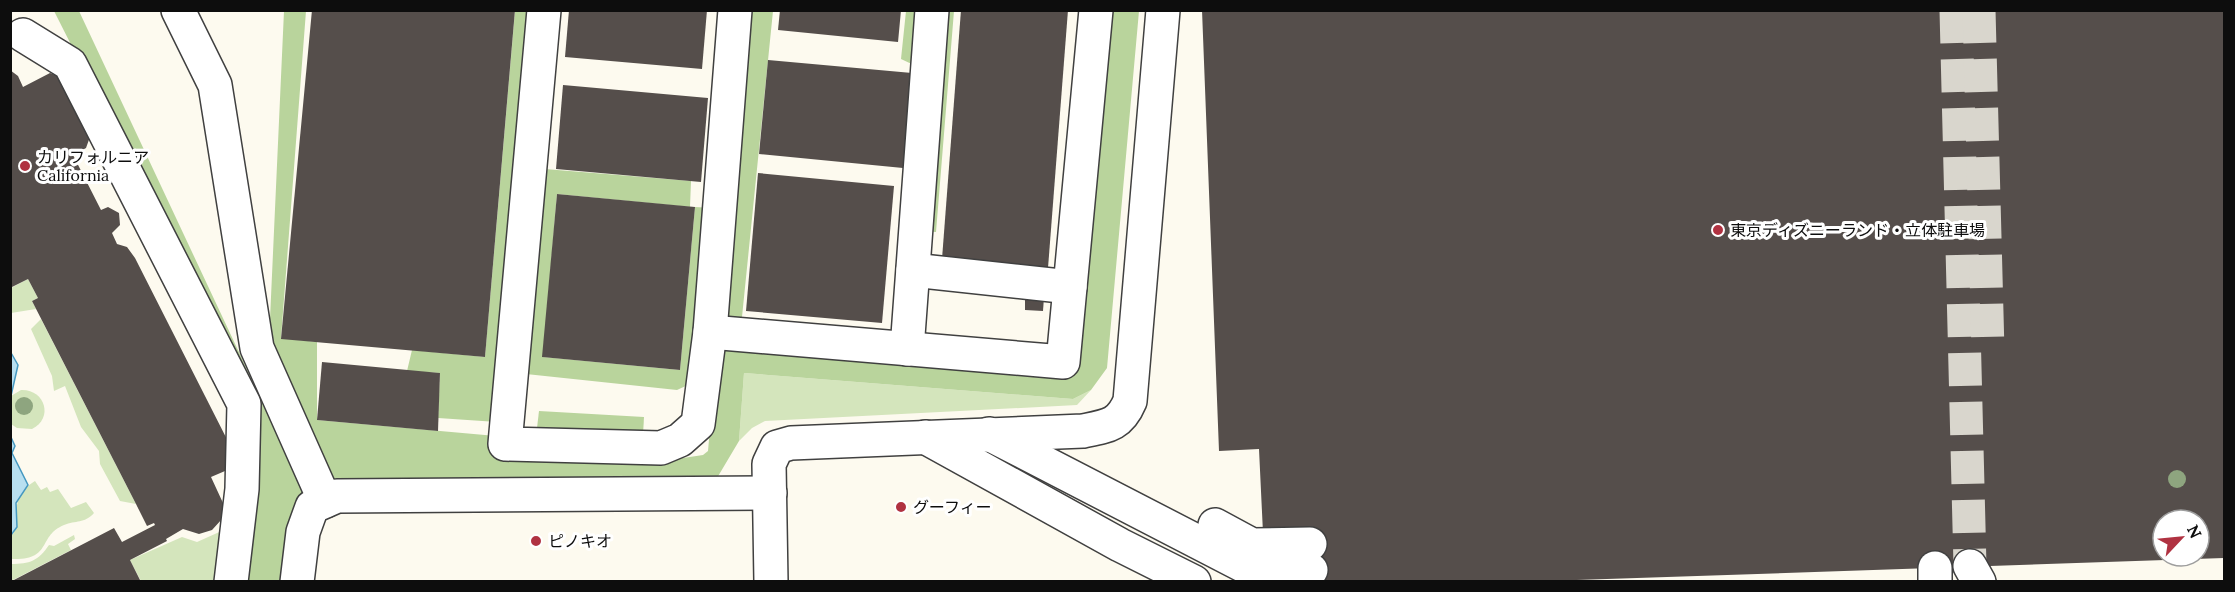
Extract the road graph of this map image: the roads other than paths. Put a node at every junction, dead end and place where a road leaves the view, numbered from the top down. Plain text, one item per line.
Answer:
1 (178, 10) edge
2 (544, 10) edge
3 (735, 10) edge
4 (932, 10) edge
5 (1096, 10) edge
6 (1163, 10) edge
7 (19, 33) edge
8 (913, 270) junction
9 (1070, 287) junction
10 (710, 332) junction
11 (907, 349) junction
12 (1035, 432) junction
13 (987, 433) junction
14 (925, 437) junction
15 (770, 494) junction
16 (325, 501) junction
17 (231, 582) edge
18 (297, 582) edge
19 (771, 582) edge
20 (1194, 582) edge

1 - 16 lane
2 - 10 lane
3 - 10 lane
4 - 8 lane
5 - 9 lane
6 - 12 lane
7 - 17 lane
8 - 9 lane
8 - 11 lane
9 - 11 lane
10 - 11 lane
12 - 13 lane
12 - 13 lane
13 - 14 lane
14 - 15 lane
14 - 20 lane
15 - 16 lane
15 - 19 lane
16 - 18 lane

